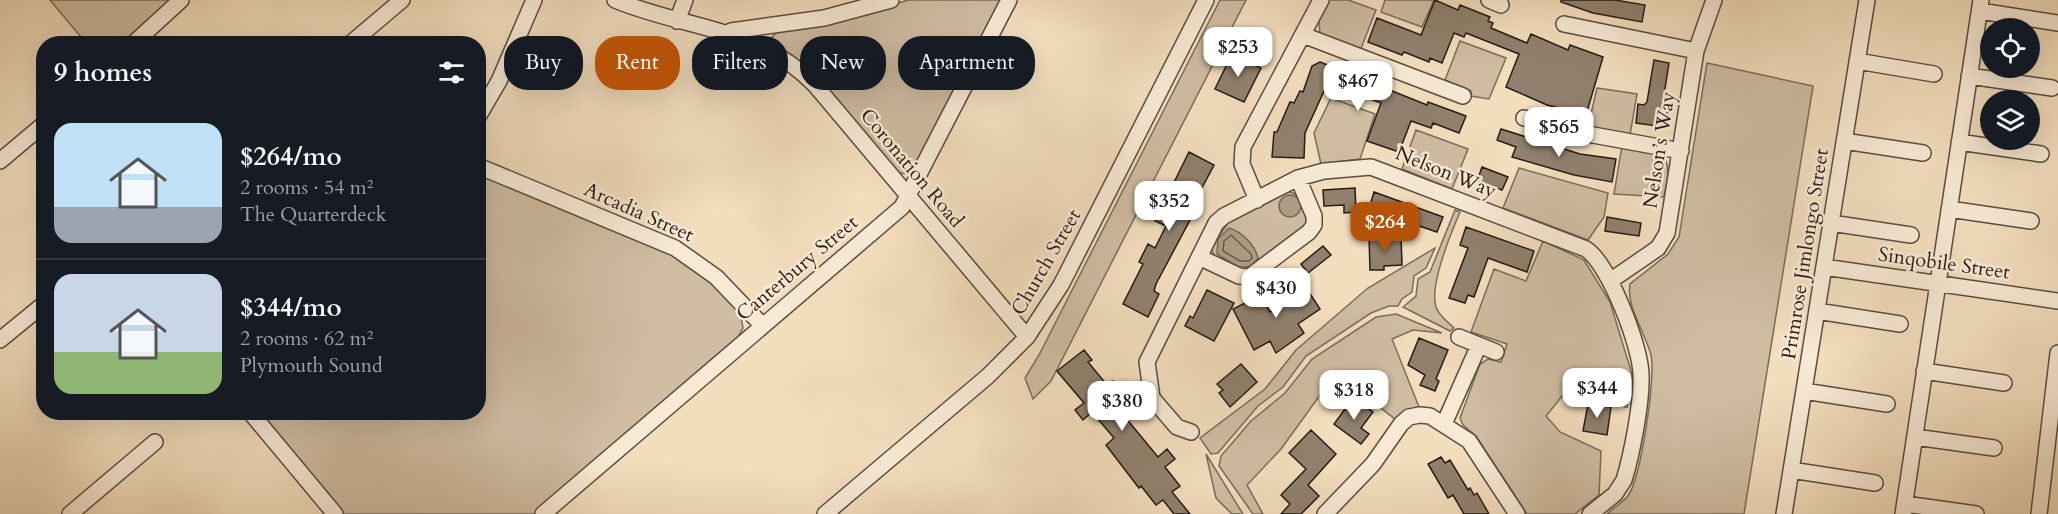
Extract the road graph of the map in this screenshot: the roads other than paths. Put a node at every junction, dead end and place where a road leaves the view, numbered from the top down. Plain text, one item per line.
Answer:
1 (181, 0) edge
2 (402, 0) edge
3 (534, 0) edge
4 (615, 0) edge
5 (685, 0) edge
6 (891, 0) edge
7 (1009, 0) edge
8 (1206, 0) edge
9 (1321, 0) edge
10 (1714, 0) edge
11 (1867, 0) edge
12 (1980, 6) edge
13 (677, 21) junction
14 (2058, 23) edge
15 (1564, 24) dead end
16 (725, 32) junction
17 (1303, 34) junction
18 (143, 36) edge
19 (359, 36) edge
20 (1695, 51) junction
21 (1857, 61) junction
22 (1934, 74) dead end
23 (1970, 76) junction
24 (2052, 88) dead end
25 (1464, 96) dead end
26 (486, 103) edge
27 (1524, 118) dead end
28 (36, 131) edge
29 (1844, 141) junction
30 (1959, 142) junction
31 (1681, 151) junction
32 (1923, 153) dead end
33 (2041, 154) dead end
34 (0, 161) edge
35 (486, 169) edge
36 (1298, 178) junction
37 (908, 197) junction
38 (1257, 200) junction
39 (1949, 209) junction
40 (2031, 221) dead end
41 (1831, 222) junction
42 (1911, 235) dead end
43 (1199, 257) junction
44 (1824, 267) junction
45 (1610, 281) junction
46 (1938, 283) junction
47 (2058, 301) edge
48 (36, 310) edge
49 (1817, 311) junction
50 (1900, 324) dead end
51 (762, 325) junction
52 (1, 337) edge
53 (1027, 337) junction
54 (1459, 337) dead end
55 (1479, 345) junction
56 (1496, 352) dead end
57 (2058, 353) edge
58 (1924, 371) junction
59 (2004, 383) dead end
60 (1804, 391) junction
61 (1887, 404) dead end
62 (257, 420) edge
63 (1444, 424) junction
64 (1191, 432) dead end
65 (1915, 437) junction
66 (155, 442) dead end
67 (1994, 448) dead end
68 (1791, 470) junction
69 (1875, 483) dead end
70 (1904, 509) edge
71 (73, 513) edge
72 (335, 514) edge
73 (543, 514) edge
74 (825, 514) edge
75 (1324, 514) edge
76 (1517, 514) edge
77 (1590, 514) edge
78 (1784, 514) edge
79 (1976, 514) edge
80 (2039, 514) edge

1 - 18 street
2 - 19 street
3 - 26 street
4 - 13 street, Coronation Road
5 - 13 street
6 - 16 street
7 - 37 street, Canterbury Street
8 - 53 street, Church Street
9 - 17 street
10 - 20 street, Nelson’s Way
11 - 21 street, Primrose Jimlongo Street
12 - 14 street
12 - 23 street
13 - 16 street, Coronation Road
15 - 20 street
16 - 37 street, Coronation Road
17 - 25 street
17 - 38 street
20 - 31 street, Nelson’s Way
21 - 22 street
21 - 29 street, Primrose Jimlongo Street
23 - 24 street
23 - 30 street
27 - 31 street
28 - 34 street
29 - 32 street
29 - 41 street, Primrose Jimlongo Street
30 - 33 street
30 - 39 street
31 - 45 street, Nelson’s Way
35 - 51 street, Arcadia Street
36 - 38 street, Nelson Way
36 - 43 street
36 - 45 street, Nelson Way
37 - 51 street, Canterbury Street
37 - 53 street, Coronation Road
38 - 43 street, Nelson Way
39 - 40 street
39 - 46 street
41 - 42 street
41 - 44 street, Primrose Jimlongo Street
43 - 64 street, Nelson Way
44 - 46 street, Sinqobile Street
44 - 49 street, Primrose Jimlongo Street
45 - 77 street, Nelson Way
46 - 47 street, Sinqobile Street
46 - 58 street
48 - 52 street
49 - 50 street
49 - 60 street, Primrose Jimlongo Street
51 - 73 street, Canterbury Street
53 - 74 street, Church Street
54 - 55 street
55 - 56 street
55 - 63 street
57 - 80 street
58 - 59 street
58 - 65 street
60 - 61 street
60 - 68 street, Primrose Jimlongo Street
62 - 72 street
63 - 75 street
63 - 76 street
65 - 67 street
65 - 70 street
66 - 71 street
68 - 69 street
68 - 78 street, Primrose Jimlongo Street
70 - 79 street

